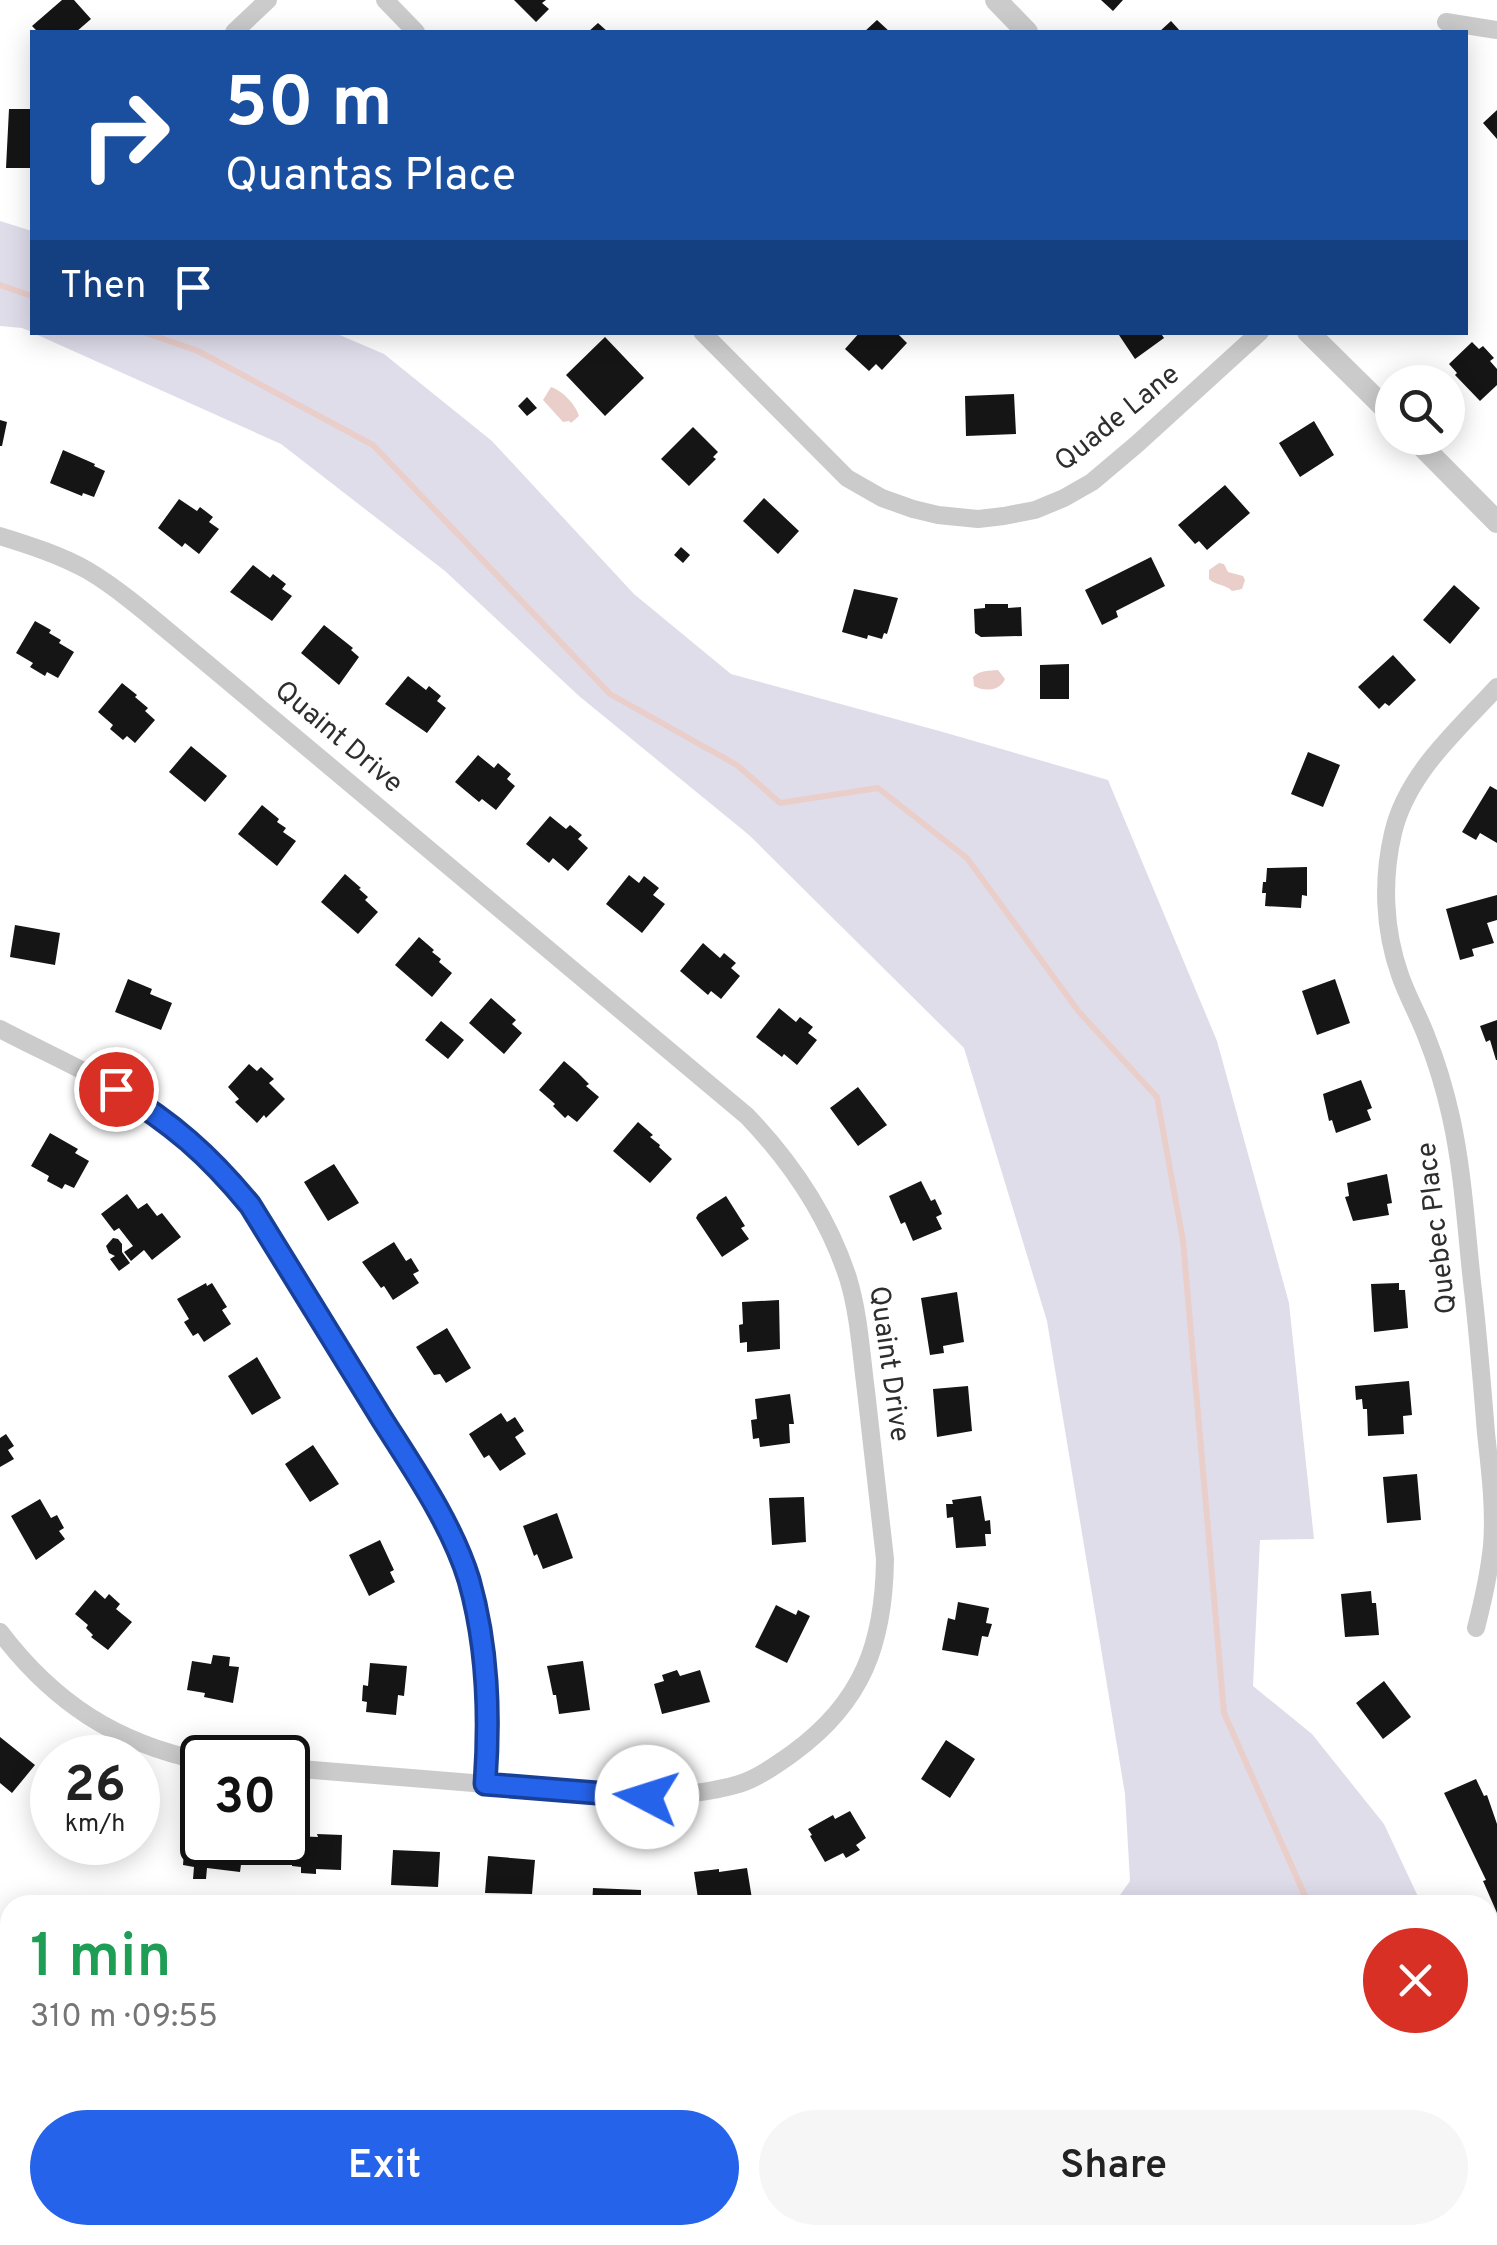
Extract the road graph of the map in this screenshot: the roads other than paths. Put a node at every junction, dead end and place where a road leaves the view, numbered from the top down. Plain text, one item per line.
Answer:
1 (268, 0) edge
2 (385, 0) edge
3 (996, 0) edge
4 (1445, 0) edge
5 (1445, 27) edge
6 (236, 30) edge
7 (414, 30) edge
8 (1025, 30) edge
9 (1497, 30) edge
10 (705, 335) edge
11 (1257, 335) edge
12 (1311, 335) edge
13 (1375, 398) edge
14 (1431, 455) edge
15 (1497, 522) edge
16 (0, 536) edge
17 (1497, 688) edge
18 (0, 1029) edge
19 (1476, 1628) dead end
20 (0, 1632) edge
21 (180, 1756) edge
22 (310, 1770) edge
23 (485, 1784) junction

1 - 6 street
2 - 7 street
3 - 8 street
4 - 5 street
5 - 9 street
10 - 11 street, Quade Lane
12 - 13 street
14 - 15 street
16 - 23 street, Quaint Drive
17 - 19 street, Quebec Place
18 - 23 street
20 - 21 street
22 - 23 street, Quaint Drive

